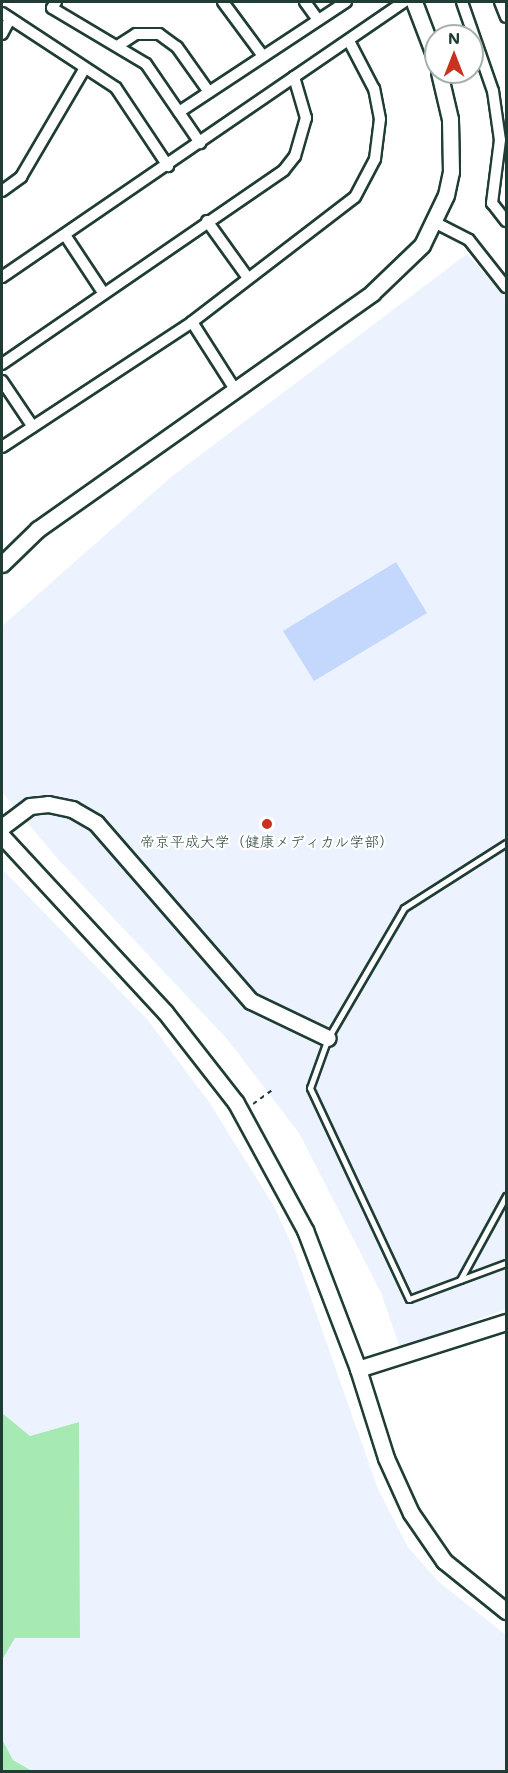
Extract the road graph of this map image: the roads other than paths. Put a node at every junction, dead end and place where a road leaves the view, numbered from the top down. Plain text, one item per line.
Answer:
1 (56, 2) edge
2 (223, 2) edge
3 (305, 2) edge
4 (346, 2) edge
5 (404, 2) edge
6 (414, 2) edge
7 (462, 2) edge
8 (500, 2) edge
9 (6, 16) edge
10 (507, 17) edge
11 (318, 20) junction
12 (470, 24) edge
13 (424, 27) edge
14 (2, 34) edge
15 (349, 41) junction
16 (119, 45) junction
17 (263, 56) junction
18 (484, 63) edge
19 (85, 68) junction
20 (294, 77) junction
21 (441, 84) edge
22 (209, 92) junction
23 (179, 112) junction
24 (503, 139) edge
25 (200, 143) junction
26 (168, 166) junction
27 (2, 190) edge
28 (507, 220) edge
29 (207, 221) junction
30 (434, 222) junction
31 (65, 235) junction
32 (2, 277) edge
33 (248, 278) junction
34 (507, 287) edge
35 (102, 291) junction
36 (192, 322) junction
37 (2, 364) edge
38 (2, 381) edge
39 (236, 391) junction
40 (33, 427) junction
41 (2, 447) edge
42 (2, 564) edge
43 (2, 827) edge
44 (2, 836) edge
45 (507, 843) edge
46 (328, 1038) junction
47 (507, 1196) edge
48 (507, 1263) edge
49 (460, 1280) junction
50 (507, 1322) edge
51 (357, 1369) junction
52 (507, 1611) edge

1 - 16 street
2 - 17 street
3 - 11 street
4 - 11 street
5 - 15 street
6 - 13 street
7 - 12 street
8 - 10 street
9 - 14 street
9 - 19 street
11 - 17 street
15 - 20 street
15 - 33 street
16 - 22 street
16 - 23 street
17 - 22 street
18 - 24 street
19 - 26 street
19 - 27 street
20 - 25 street
20 - 29 street
21 - 30 street
22 - 23 street
23 - 25 street
24 - 28 street
25 - 26 street
26 - 31 street
29 - 33 street
29 - 35 street
30 - 34 street
30 - 39 street
31 - 32 street
31 - 35 street
33 - 36 street
35 - 37 street
36 - 39 street
36 - 40 street
38 - 40 street
39 - 42 street
40 - 41 street
43 - 46 street
44 - 51 street
45 - 46 lane
46 - 49 lane
47 - 49 lane
48 - 49 lane
50 - 51 street
51 - 52 street

